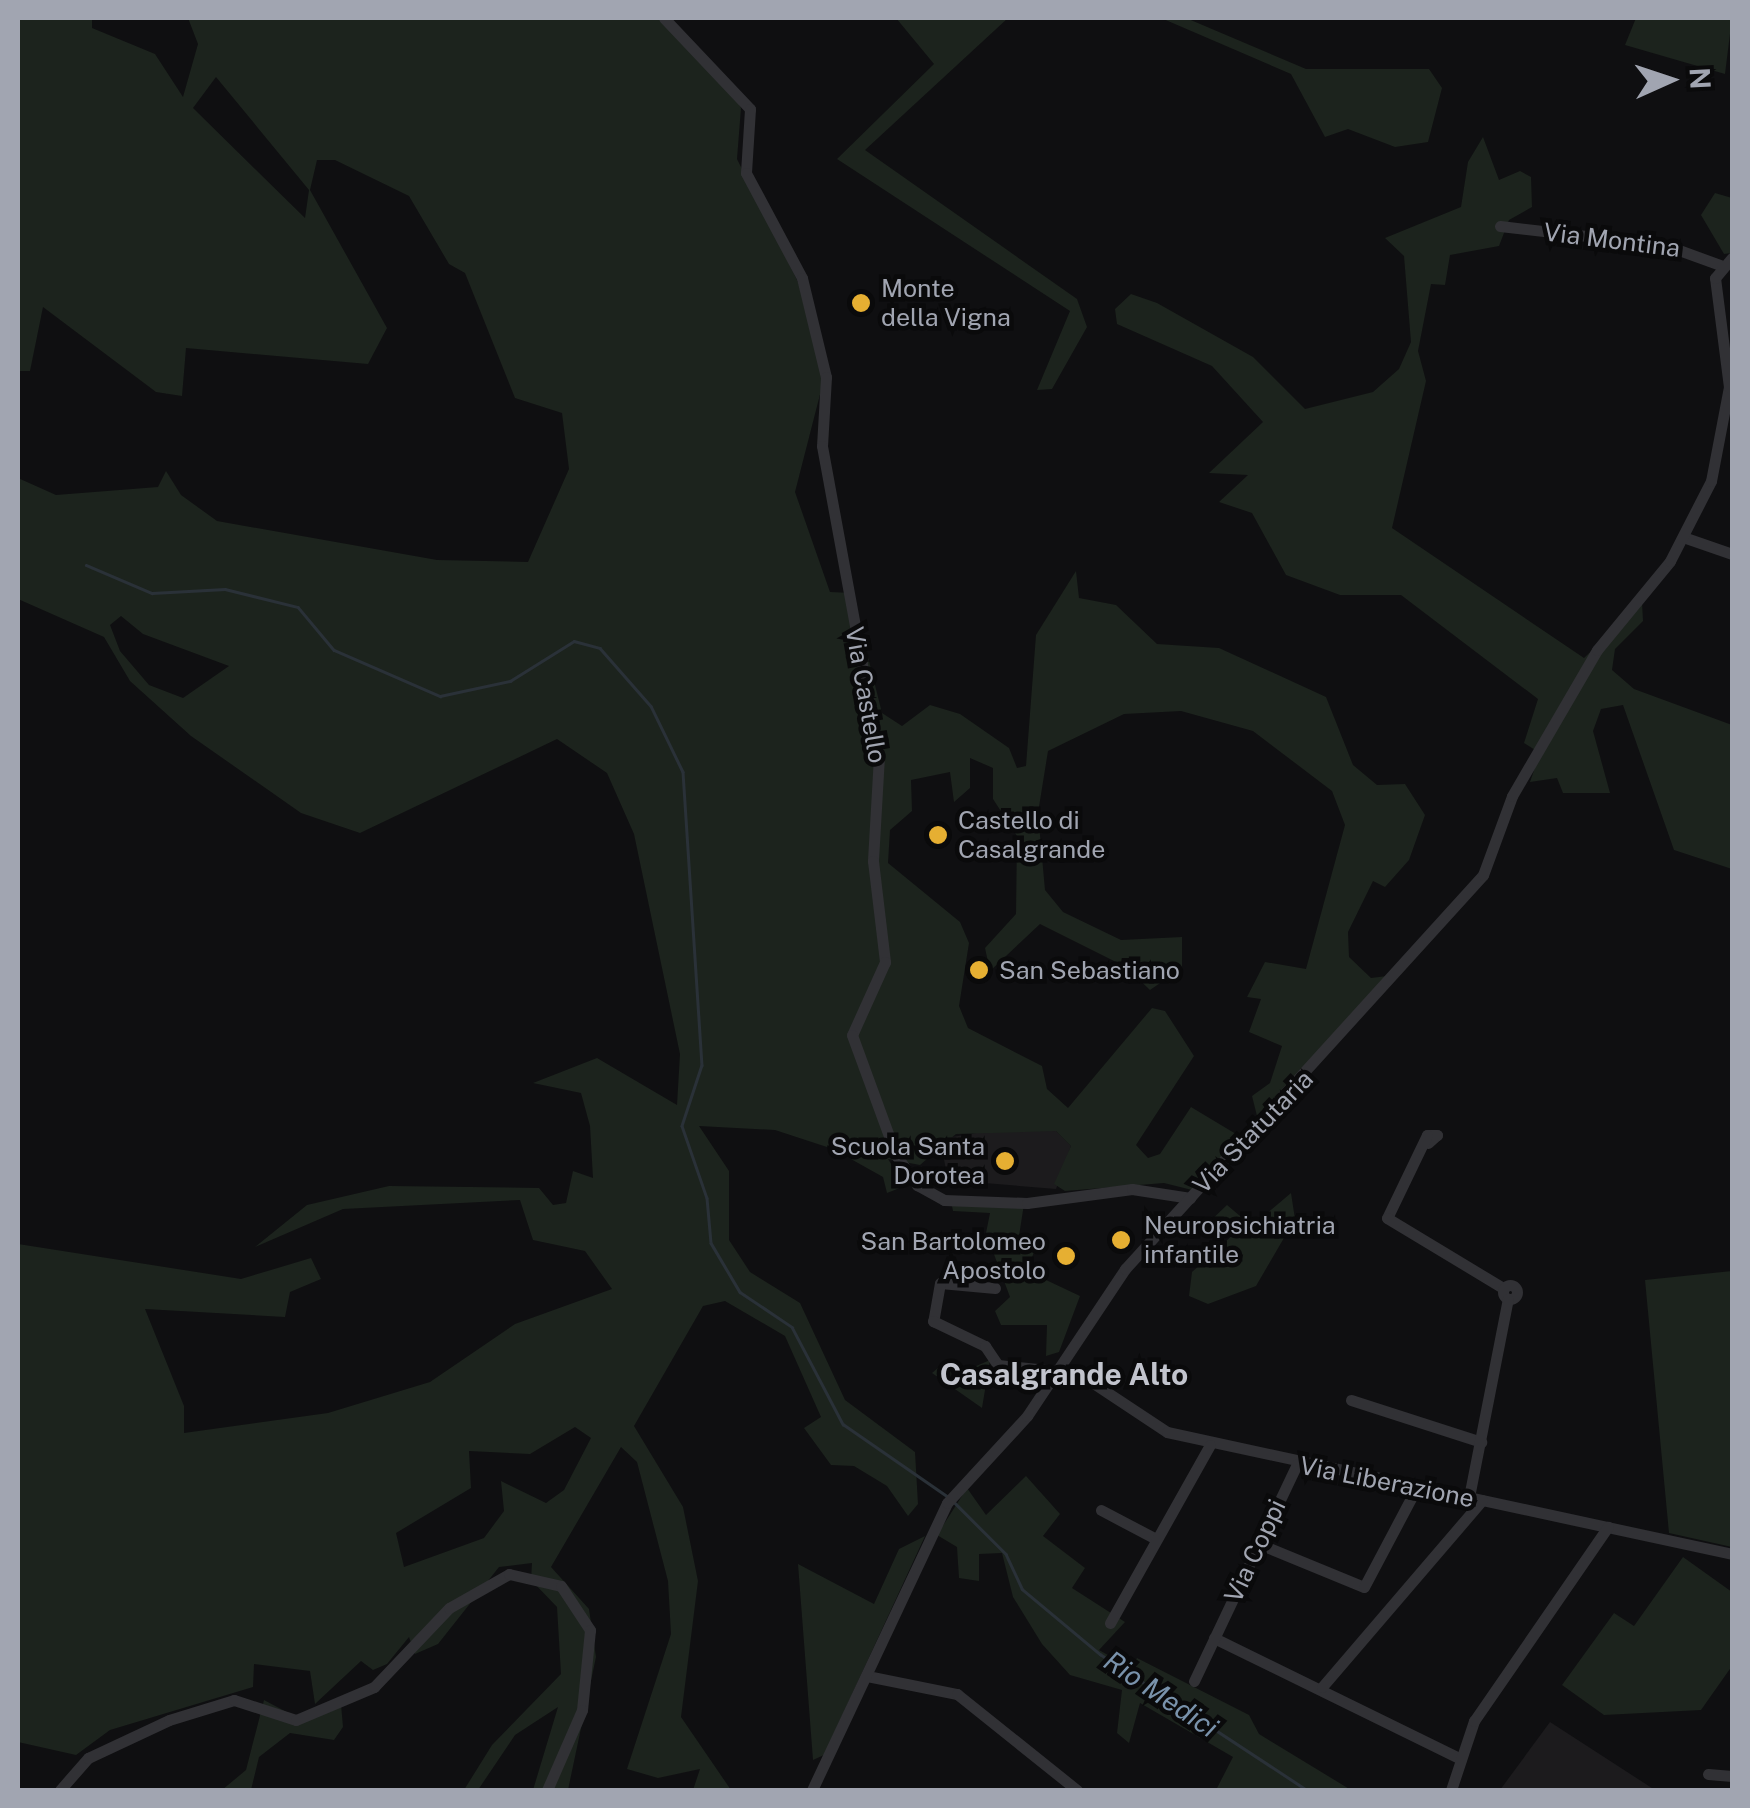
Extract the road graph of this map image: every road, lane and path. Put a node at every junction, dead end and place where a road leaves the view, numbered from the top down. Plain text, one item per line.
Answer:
1 (664, 18) edge
2 (1500, 226) dead end
3 (1732, 258) edge
4 (1720, 264) junction
5 (1683, 537) junction
6 (1732, 554) edge
7 (1428, 1143) dead end
8 (1190, 1198) junction
9 (995, 1288) dead end
10 (1059, 1366) junction
11 (1351, 1400) dead end
12 (1480, 1442) junction
13 (1210, 1445) junction
14 (1296, 1464) junction
15 (1417, 1487) junction
16 (1475, 1499) junction
17 (1101, 1510) dead end
18 (1608, 1527) junction
19 (1156, 1539) junction
20 (1259, 1544) junction
21 (1732, 1554) edge
22 (1110, 1623) dead end
23 (1214, 1638) junction
24 (867, 1676) junction
25 (1194, 1681) dead end
26 (1322, 1687) junction
27 (1461, 1760) junction
28 (1708, 1774) dead end
29 (1732, 1776) edge
30 (60, 1790) edge
31 (547, 1790) edge
32 (812, 1790) edge
33 (1077, 1790) edge
34 (1451, 1790) edge

1 - 8 street, Via Castello
2 - 4 street, Via Montina
3 - 4 street
4 - 5 street, Via Statutaria
5 - 6 street
5 - 8 street, Via Statutaria
7 - 12 street
8 - 10 street, Via Statutaria
9 - 10 street
10 - 13 street, Via Liberazione
10 - 24 street, Via Statutaria
11 - 12 street
12 - 16 street
13 - 14 street, Via Liberazione
13 - 19 street
14 - 15 street, Via Liberazione
14 - 20 street, Via Coppi
15 - 16 street, Via Liberazione
15 - 20 street
16 - 18 street, Via Liberazione
16 - 26 street
17 - 19 street
18 - 21 street, Via Liberazione
18 - 27 street
19 - 22 street
20 - 23 street, Via Coppi
23 - 25 street, Via Coppi
23 - 26 street
24 - 32 street, Via Statutaria
24 - 33 street
26 - 27 street
27 - 34 street
28 - 29 street
30 - 31 street

